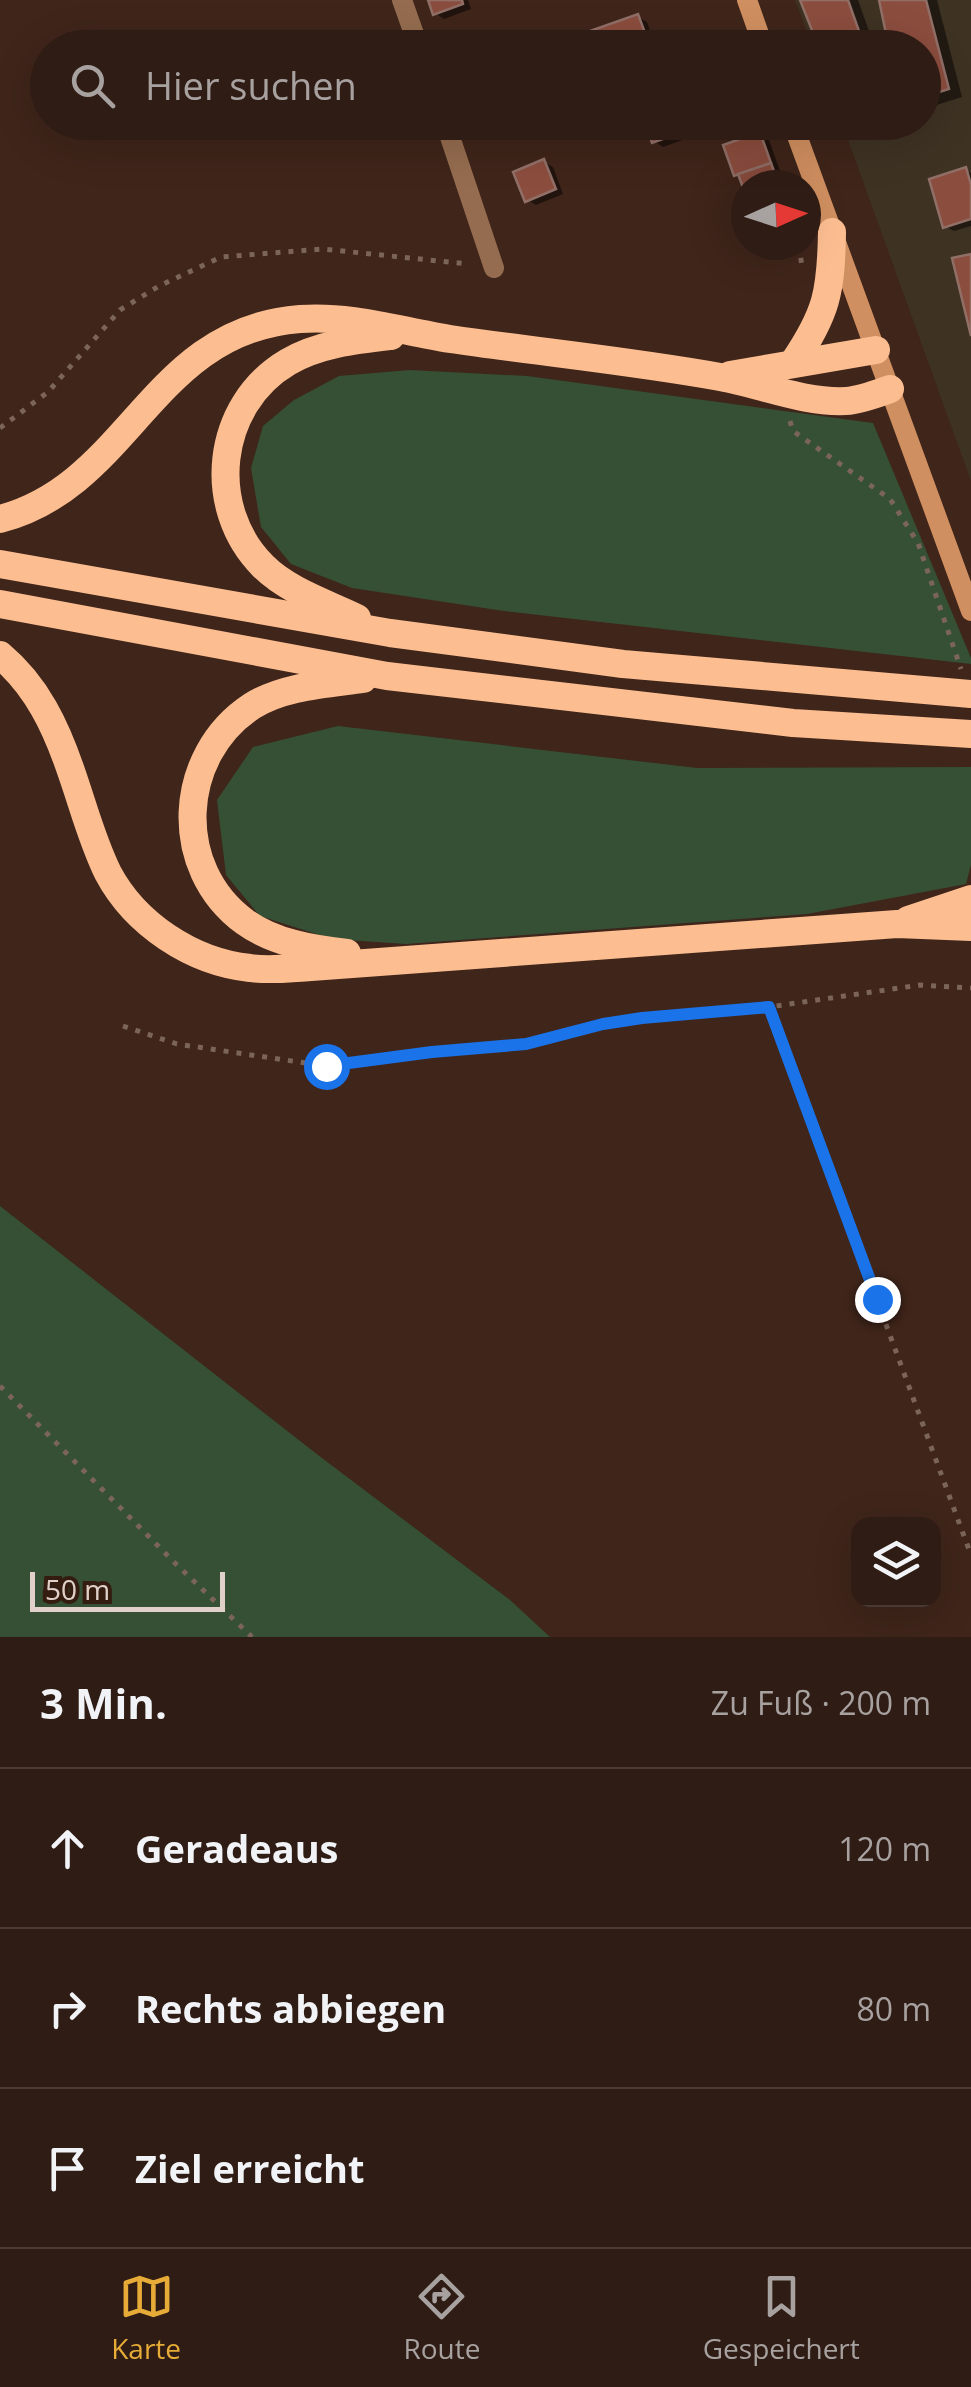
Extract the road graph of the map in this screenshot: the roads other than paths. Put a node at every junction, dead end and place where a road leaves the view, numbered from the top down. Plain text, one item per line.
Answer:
1 (402, 0) edge
2 (747, 0) edge
3 (413, 30) edge
4 (758, 30) edge
5 (450, 140) edge
6 (799, 140) edge
7 (832, 232) junction
8 (494, 268) road end
9 (416, 334) junction
10 (876, 350) junction
11 (793, 363) junction
12 (719, 377) junction
13 (890, 389) junction
14 (0, 519) edge
15 (0, 564) edge
16 (0, 604) edge
17 (971, 610) edge
18 (390, 634) junction
19 (0, 655) edge
20 (387, 676) junction
21 (962, 689) edge
22 (961, 733) edge
23 (971, 899) edge
24 (897, 924) junction
25 (971, 927) edge
26 (418, 957) junction

1 - 3 street
2 - 4 main road
5 - 8 street
6 - 7 main road
7 - 10 main road
7 - 11 highway
9 - 12 highway
9 - 14 highway
9 - 18 highway
10 - 11 highway
10 - 13 main road
11 - 12 highway
12 - 13 highway
13 - 17 main road
15 - 18 highway
16 - 20 highway
18 - 21 highway
19 - 26 highway
20 - 22 highway
20 - 26 highway
23 - 24 highway
24 - 25 highway
24 - 26 highway

